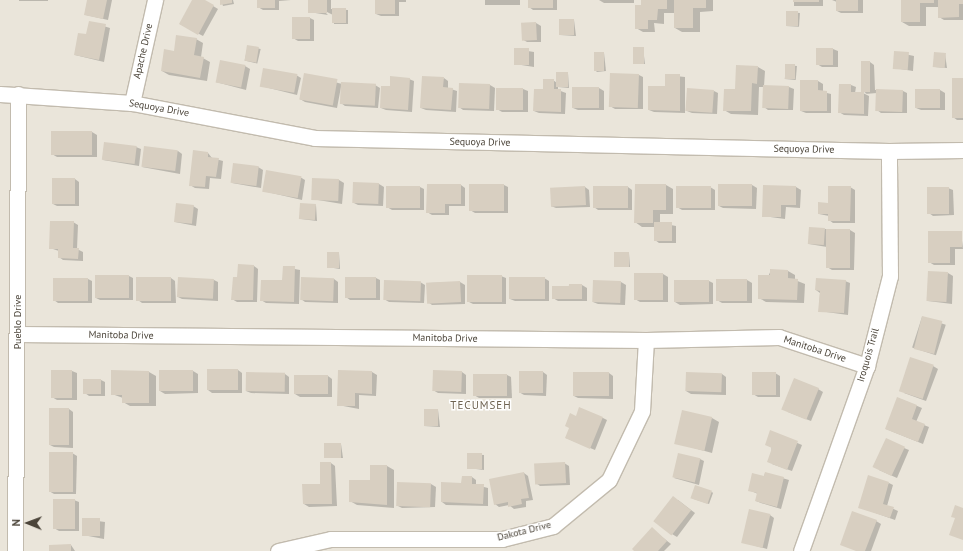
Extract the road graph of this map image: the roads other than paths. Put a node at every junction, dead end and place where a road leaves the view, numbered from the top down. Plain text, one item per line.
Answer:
1 (155, 0) edge
2 (0, 94) edge
3 (18, 94) junction
4 (132, 103) junction
5 (963, 150) edge
6 (889, 151) junction
7 (18, 334) junction
8 (646, 340) junction
9 (867, 366) junction
10 (15, 551) edge
11 (278, 551) edge
12 (801, 551) edge

1 - 4 street, Apache Drive
2 - 3 street, Sequoya Drive
3 - 4 street, Sequoya Drive
3 - 7 street, Pueblo Drive
4 - 6 street, Sequoya Drive
5 - 6 street, Sequoya Drive
6 - 9 street, Iroquois Trail
7 - 8 street, Manitoba Drive
7 - 10 street, Pueblo Drive
8 - 9 street, Manitoba Drive
8 - 11 street, Dakota Drive
9 - 12 street, Iroquois Trail

